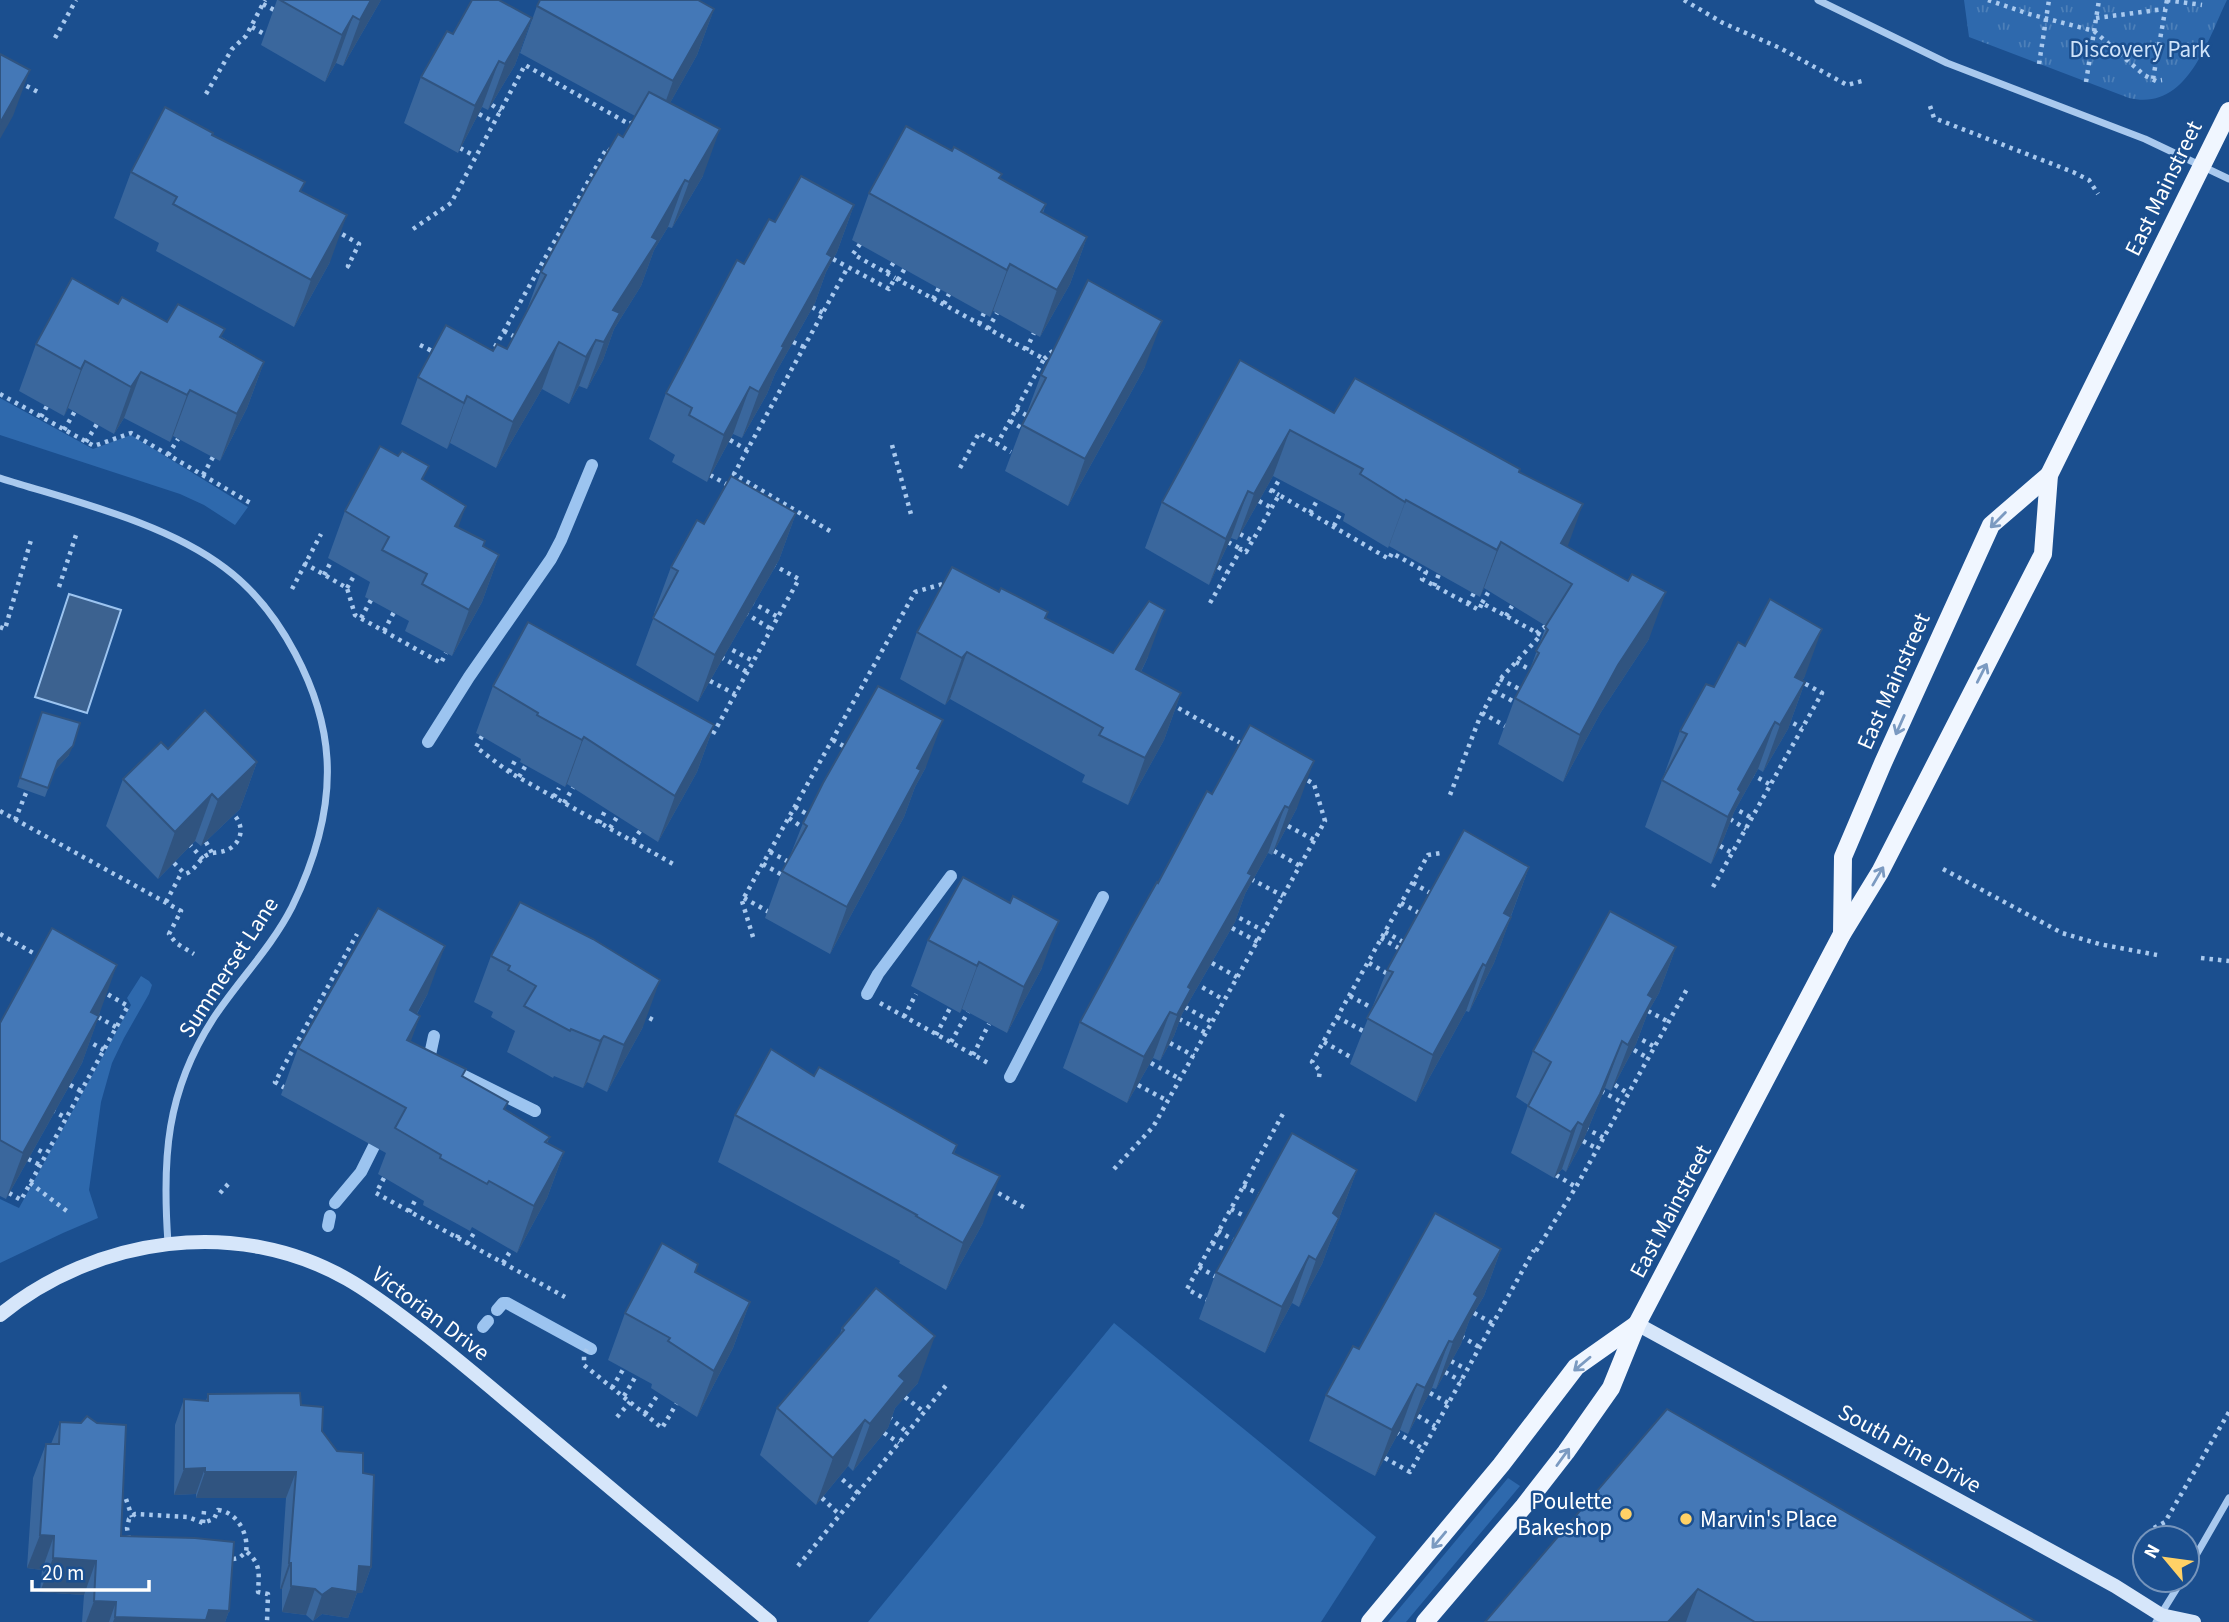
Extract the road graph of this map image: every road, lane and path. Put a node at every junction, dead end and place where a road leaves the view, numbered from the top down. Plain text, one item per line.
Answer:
1 (76, 0) edge
2 (1684, 0) edge
3 (1818, 0) edge
4 (1988, 0) edge
5 (2049, 0) edge
6 (2099, 0) edge
7 (2167, 0) edge
8 (264, 2) edge
9 (2202, 5) dead end
10 (2165, 9) junction
11 (282, 14) dead end
12 (2096, 18) junction
13 (2046, 19) junction
14 (251, 27) junction
15 (2094, 31) junction
16 (266, 35) dead end
17 (55, 38) dead end
18 (536, 61) dead end
19 (2039, 64) dead end
20 (532, 69) junction
21 (511, 72) edge
22 (519, 76) junction
23 (12, 78) edge
24 (2153, 79) junction
25 (1866, 80) dead end
26 (2162, 80) dead end
27 (2086, 82) dead end
28 (23, 84) junction
29 (588, 90) dead end
30 (38, 92) dead end
31 (17, 94) edge
32 (206, 94) dead end
33 (583, 98) junction
34 (492, 105) edge
35 (1930, 106) dead end
36 (501, 111) junction
37 (2229, 111) edge
38 (479, 114) edge
39 (638, 117) edge
40 (494, 122) junction
41 (460, 148) edge
42 (614, 152) edge
43 (475, 156) junction
44 (2201, 166) junction
45 (594, 172) junction
46 (603, 177) edge
47 (2229, 179) edge
48 (582, 193) junction
49 (2098, 194) dead end
50 (592, 198) edge
51 (570, 216) junction
52 (579, 221) edge
53 (327, 226) edge
54 (563, 228) junction
55 (413, 229) dead end
56 (339, 233) junction
57 (571, 233) edge
58 (334, 241) edge
59 (860, 244) dead end
60 (833, 259) edge
61 (544, 260) junction
62 (894, 262) dead end
63 (907, 264) edge
64 (553, 265) edge
65 (848, 267) junction
66 (353, 269) dead end
67 (537, 273) junction
68 (887, 273) junction
69 (546, 278) edge
70 (897, 279) junction
71 (942, 283) edge
72 (949, 294) dead end
73 (821, 298) edge
74 (933, 299) junction
75 (829, 302) junction
76 (944, 304) junction
77 (518, 307) junction
78 (812, 307) edge
79 (527, 312) edge
80 (823, 313) junction
81 (984, 313) dead end
82 (997, 313) edge
83 (979, 324) junction
84 (988, 329) junction
85 (504, 331) junction
86 (1034, 333) dead end
87 (523, 341) edge
88 (793, 342) edge
89 (1061, 344) edge
90 (420, 345) dead end
91 (804, 347) junction
92 (1026, 350) junction
93 (787, 351) edge
94 (491, 354) edge
95 (798, 358) junction
96 (445, 359) edge
97 (1043, 362) junction
98 (1051, 370) edge
99 (768, 387) edge
100 (778, 393) junction
101 (0, 394) edge
102 (36, 400) dead end
103 (764, 400) edge
104 (772, 404) junction
105 (47, 406) dead end
106 (29, 410) junction
107 (1016, 410) junction
108 (75, 411) edge
109 (1026, 415) edge
110 (41, 417) junction
111 (1010, 421) junction
112 (97, 424) dead end
113 (146, 429) dead end
114 (64, 430) junction
115 (1029, 432) edge
116 (744, 434) edge
117 (141, 438) junction
118 (178, 439) edge
119 (753, 439) junction
120 (730, 440) edge
121 (86, 442) junction
122 (997, 444) junction
123 (892, 445) dead end
124 (747, 450) junction
125 (1012, 452) dead end
126 (168, 455) junction
127 (213, 457) dead end
128 (960, 468) dead end
129 (1285, 469) edge
130 (734, 474) junction
131 (203, 475) junction
132 (710, 475) edge
133 (2049, 475) junction
134 (0, 478) edge
135 (1262, 486) edge
136 (1272, 492) junction
137 (1279, 495) junction
138 (1318, 499) dead end
139 (1259, 501) edge
140 (252, 504) dead end
141 (1272, 508) junction
142 (1341, 512) dead end
143 (1310, 513) junction
144 (912, 518) dead end
145 (1349, 525) dead end
146 (1334, 526) junction
147 (830, 531) dead end
148 (1343, 533) junction
149 (321, 534) dead end
150 (1240, 534) edge
151 (76, 535) dead end
152 (31, 540) dead end
153 (1253, 541) junction
154 (1228, 542) edge
155 (1399, 543) edge
156 (1384, 546) dead end
157 (1241, 548) junction
158 (1392, 553) junction
159 (1379, 554) junction
160 (332, 560) dead end
161 (1433, 561) edge
162 (304, 563) junction
163 (775, 566) edge
164 (1218, 567) edge
165 (1227, 572) junction
166 (1426, 572) junction
167 (355, 574) dead end
168 (1439, 574) dead end
169 (324, 575) junction
170 (952, 581) edge
171 (1434, 586) junction
172 (59, 587) dead end
173 (348, 588) junction
174 (292, 589) dead end
175 (1489, 591) edge
176 (1474, 593) dead end
177 (371, 600) dead end
178 (750, 602) edge
179 (1210, 603) dead end
180 (1482, 603) junction
181 (1468, 604) junction
182 (1512, 606) dead end
183 (394, 612) dead end
184 (744, 612) edge
185 (778, 617) junction
186 (1506, 617) junction
187 (360, 618) junction
188 (1555, 620) edge
189 (0, 627) edge
190 (771, 629) junction
191 (384, 631) junction
192 (1536, 632) junction
193 (412, 635) dead end
194 (1536, 640) junction
195 (406, 644) junction
196 (725, 645) edge
197 (1546, 645) edge
198 (1528, 649) junction
199 (446, 653) dead end
200 (1540, 656) edge
201 (721, 657) edge
202 (753, 661) junction
203 (1516, 662) junction
204 (1531, 670) edge
205 (747, 672) junction
206 (1500, 679) junction
207 (710, 681) edge
208 (1802, 682) edge
209 (1494, 691) junction
210 (1523, 691) edge
211 (735, 694) junction
212 (1164, 700) edge
213 (1519, 705) dead end
214 (1482, 713) junction
215 (1782, 717) edge
216 (1507, 727) dead end
217 (1802, 728) junction
218 (713, 734) edge
219 (1786, 734) edge
220 (482, 736) dead end
221 (1797, 738) junction
222 (832, 740) junction
223 (851, 750) edge
224 (1257, 752) edge
225 (517, 757) dead end
226 (820, 762) junction
227 (526, 765) dead end
228 (1767, 766) edge
229 (829, 767) edge
230 (1291, 771) edge
231 (509, 772) junction
232 (1778, 772) junction
233 (1750, 774) edge
234 (519, 778) junction
235 (1771, 785) junction
236 (574, 786) edge
237 (559, 788) dead end
238 (26, 793) edge
239 (1450, 795) dead end
240 (554, 797) junction
241 (564, 803) junction
242 (607, 807) dead end
243 (795, 807) junction
244 (1731, 807) edge
245 (0, 811) edge
246 (234, 815) edge
247 (617, 817) dead end
248 (789, 818) junction
249 (1752, 818) junction
250 (1730, 819) edge
251 (15, 820) junction
252 (599, 823) junction
253 (822, 823) edge
254 (1288, 826) edge
255 (610, 828) junction
256 (806, 829) edge
257 (1746, 829) junction
258 (640, 831) dead end
259 (1314, 840) junction
260 (633, 841) junction
261 (206, 842) edge
262 (188, 843) edge
263 (1720, 846) edge
264 (770, 852) junction
265 (1274, 852) edge
266 (212, 853) junction
267 (1441, 853) dead end
268 (1732, 853) junction
269 (203, 859) junction
270 (789, 862) edge
271 (174, 863) edge
272 (763, 864) junction
273 (675, 865) dead end
274 (1300, 866) junction
275 (1943, 869) dead end
276 (182, 872) junction
277 (1251, 879) edge
278 (791, 880) edge
279 (1412, 883) junction
280 (1713, 887) dead end
281 (1283, 896) junction
282 (1436, 896) edge
283 (744, 898) junction
284 (166, 902) junction
285 (1401, 903) junction
286 (769, 912) dead end
287 (1231, 913) edge
288 (1425, 916) edge
289 (1231, 928) edge
290 (1264, 930) junction
291 (1385, 932) junction
292 (0, 934) edge
293 (357, 934) dead end
294 (1842, 934) junction
295 (753, 937) dead end
296 (1381, 938) junction
297 (1258, 942) junction
298 (1407, 944) edge
299 (1403, 951) edge
300 (194, 954) dead end
301 (2157, 954) dead end
302 (2201, 958) dead end
303 (47, 960) edge
304 (2229, 961) edge
305 (1368, 962) junction
306 (1212, 963) edge
307 (339, 967) junction
308 (348, 973) edge
309 (1392, 976) edge
310 (1237, 977) junction
311 (1192, 981) edge
312 (93, 986) edge
313 (1687, 989) dead end
314 (916, 994) dead end
315 (1350, 996) junction
316 (320, 1000) junction
317 (1224, 1000) junction
318 (880, 1003) dead end
319 (328, 1005) edge
320 (1185, 1007) edge
321 (950, 1008) dead end
322 (1374, 1009) edge
323 (1648, 1011) edge
324 (968, 1012) edge
325 (97, 1017) edge
326 (904, 1017) junction
327 (1337, 1017) junction
328 (1179, 1019) edge
329 (657, 1022) dead end
330 (1212, 1022) junction
331 (1669, 1022) junction
332 (308, 1023) junction
333 (636, 1023) edge
334 (989, 1024) dead end
335 (116, 1027) junction
336 (316, 1027) edge
337 (1206, 1033) junction
338 (1367, 1034) dead end
339 (1631, 1034) edge
340 (936, 1035) junction
341 (85, 1040) edge
342 (951, 1042) junction
343 (1324, 1042) junction
344 (1170, 1043) edge
345 (295, 1046) junction
346 (1655, 1047) junction
347 (104, 1050) junction
348 (1634, 1050) edge
349 (306, 1052) edge
350 (973, 1055) junction
351 (1194, 1056) junction
352 (1648, 1058) junction
353 (1354, 1059) dead end
354 (1151, 1063) edge
355 (990, 1064) dead end
356 (1319, 1077) dead end
357 (1180, 1079) junction
358 (70, 1085) edge
359 (1138, 1085) edge
360 (1615, 1085) edge
361 (285, 1088) dead end
362 (1600, 1090) edge
363 (81, 1091) junction
364 (1629, 1094) junction
365 (1168, 1101) junction
366 (1623, 1103) junction
367 (51, 1110) edge
368 (1285, 1110) dead end
369 (66, 1118) junction
370 (1584, 1128) edge
371 (1604, 1138) junction
372 (1583, 1141) edge
373 (31, 1146) edge
374 (1598, 1149) junction
375 (46, 1154) junction
376 (28, 1159) edge
377 (40, 1165) junction
378 (1114, 1170) dead end
379 (1556, 1175) edge
380 (384, 1178) dead end
381 (230, 1182) dead end
382 (30, 1183) junction
383 (982, 1184) edge
384 (1243, 1186) junction
385 (1576, 1187) junction
386 (993, 1190) junction
387 (9, 1193) edge
388 (220, 1193) dead end
389 (416, 1197) dead end
390 (1265, 1198) edge
391 (988, 1200) edge
392 (1025, 1208) dead end
393 (1231, 1209) junction
394 (68, 1212) dead end
395 (409, 1212) junction
396 (435, 1212) dead end
397 (1254, 1221) edge
398 (429, 1223) junction
399 (460, 1230) dead end
400 (475, 1230) edge
401 (1218, 1231) junction
402 (457, 1238) junction
403 (168, 1243) junction
404 (1212, 1243) junction
405 (467, 1244) junction
406 (1250, 1248) edge
407 (511, 1250) dead end
408 (1243, 1259) edge
409 (503, 1263) junction
410 (1199, 1267) junction
411 (1221, 1280) dead end
412 (565, 1297) dead end
413 (1209, 1301) dead end
414 (1474, 1313) edge
415 (0, 1315) edge
416 (1492, 1323) junction
417 (1637, 1324) junction
418 (1460, 1336) edge
419 (1479, 1347) junction
420 (587, 1349) dead end
421 (1451, 1361) edge
422 (624, 1368) dead end
423 (1466, 1369) junction
424 (639, 1370) edge
425 (1445, 1372) edge
426 (1461, 1381) junction
427 (948, 1383) dead end
428 (612, 1388) junction
429 (659, 1393) dead end
430 (1430, 1393) edge
431 (624, 1396) junction
432 (905, 1397) edge
433 (630, 1402) junction
434 (677, 1403) dead end
435 (1448, 1403) junction
436 (924, 1412) junction
437 (2229, 1412) edge
438 (645, 1414) junction
439 (886, 1414) edge
440 (1418, 1416) edge
441 (617, 1417) dead end
442 (1436, 1426) junction
443 (884, 1433) edge
444 (908, 1433) junction
445 (1396, 1433) edge
446 (899, 1443) junction
447 (1423, 1449) junction
448 (1385, 1458) edge
449 (835, 1473) edge
450 (858, 1493) junction
451 (822, 1498) edge
452 (2229, 1498) edge
453 (126, 1499) edge
454 (204, 1511) dead end
455 (840, 1515) junction
456 (132, 1517) junction
457 (203, 1523) junction
458 (2161, 1524) edge
459 (130, 1540) edge
460 (2201, 1547) edge
461 (246, 1552) junction
462 (225, 1561) edge
463 (799, 1566) dead end
464 (2175, 1594) edge
465 (2161, 1620) edge
466 (267, 1622) edge
467 (771, 1622) edge
468 (1370, 1622) edge
469 (1425, 1622) edge
470 (2194, 1622) edge

1 - 17 path
2 - 25 path
3 - 44 street
4 - 13 path
5 - 13 path
6 - 12 path
7 - 9 path
7 - 10 path
8 - 11 path
8 - 14 path
10 - 12 path
10 - 24 path
12 - 15 path
13 - 15 path
13 - 19 path
14 - 16 path
14 - 32 path
15 - 24 path
15 - 27 path
18 - 20 path
20 - 22 path
20 - 33 path
21 - 22 path
22 - 36 path
23 - 28 path
24 - 26 path
28 - 30 path
28 - 31 path
29 - 33 path
33 - 39 path
34 - 36 path
35 - 49 path
36 - 40 path
37 - 44 main road, East Mainstreet
38 - 40 path
40 - 43 path
41 - 43 path
42 - 45 path
43 - 55 path
44 - 47 street
44 - 133 main road, East Mainstreet
45 - 46 path
45 - 48 path
48 - 50 path
48 - 51 path
51 - 52 path
51 - 54 path
53 - 56 path
54 - 57 path
54 - 61 path
56 - 58 path
56 - 66 path
59 - 68 path
60 - 65 path
61 - 64 path
61 - 67 path
62 - 68 path
63 - 70 path
65 - 70 path
65 - 75 path
67 - 69 path
67 - 77 path
68 - 70 path
70 - 74 path
71 - 74 path
72 - 76 path
73 - 75 path
74 - 76 path
75 - 80 path
76 - 83 path
77 - 79 path
77 - 85 path
78 - 80 path
80 - 91 path
81 - 83 path
82 - 84 path
83 - 84 path
84 - 92 path
85 - 87 path
85 - 94 path
86 - 92 path
88 - 91 path
89 - 97 path
90 - 96 path
91 - 95 path
92 - 97 path
93 - 95 path
95 - 100 path
97 - 98 path
97 - 107 path
99 - 100 path
100 - 104 path
101 - 106 path
102 - 106 path
103 - 104 path
104 - 119 path
105 - 110 path
106 - 110 path
107 - 109 path
107 - 111 path
108 - 114 path
110 - 114 path
111 - 115 path
111 - 122 path
112 - 121 path
113 - 117 path
114 - 121 path
116 - 119 path
117 - 121 path
117 - 126 path
118 - 126 path
119 - 124 path
120 - 124 path
122 - 125 path
122 - 128 path
123 - 144 path
124 - 130 path
126 - 131 path
127 - 131 path
129 - 136 path
130 - 132 path
130 - 147 path
131 - 140 path
294 -> 133 main road, East Mainstreet
133 -> 294 main road, East Mainstreet
134 - 403 street, Summerset Lane
135 - 136 path
136 - 137 path
137 - 141 path
137 - 143 path
138 - 143 path
139 - 141 path
141 - 153 path
142 - 146 path
143 - 146 path
145 - 148 path
146 - 148 path
148 - 159 path
149 - 162 path
150 - 153 path
151 - 172 path
152 - 189 path
153 - 157 path
154 - 157 path
155 - 158 path
156 - 159 path
157 - 165 path
158 - 159 path
158 - 166 path
160 - 169 path
161 - 166 path
162 - 169 path
162 - 174 path
163 - 185 path
164 - 165 path
165 - 179 path
166 - 171 path
167 - 173 path
168 - 171 path
169 - 173 path
170 - 222 path
171 - 181 path
173 - 187 path
175 - 180 path
176 - 181 path
177 - 187 path
178 - 185 path
180 - 181 path
180 - 186 path
182 - 186 path
183 - 191 path
184 - 190 path
185 - 190 path
186 - 192 path
187 - 191 path
188 - 192 path
190 - 202 path
191 - 195 path
192 - 194 path
193 - 195 path
194 - 197 path
194 - 198 path
195 - 199 path
196 - 202 path
198 - 200 path
198 - 203 path
201 - 205 path
202 - 205 path
203 - 204 path
203 - 206 path
205 - 211 path
206 - 209 path
206 - 210 path
207 - 211 path
208 - 217 path
209 - 213 path
209 - 214 path
211 - 218 path
212 - 224 path
214 - 216 path
214 - 239 path
215 - 217 path
217 - 221 path
219 - 221 path
220 - 231 path
221 - 232 path
222 - 223 path
222 - 226 path
225 - 231 path
226 - 229 path
226 - 243 path
227 - 234 path
228 - 232 path
230 - 259 path
231 - 234 path
232 - 235 path
233 - 235 path
234 - 240 path
235 - 249 path
236 - 241 path
237 - 240 path
238 - 251 path
240 - 241 path
241 - 252 path
242 - 252 path
243 - 248 path
243 - 253 path
244 - 249 path
245 - 251 path
246 - 266 path
247 - 255 path
248 - 256 path
248 - 264 path
249 - 257 path
250 - 257 path
251 - 284 path
252 - 255 path
254 - 259 path
255 - 260 path
257 - 268 path
258 - 260 path
259 - 274 path
260 - 273 path
261 - 266 path
262 - 269 path
263 - 268 path
264 - 270 path
264 - 272 path
265 - 274 path
266 - 269 path
267 - 279 path
268 - 280 path
269 - 276 path
271 - 276 path
272 - 278 path
272 - 283 path
274 - 281 path
275 - 301 path
276 - 284 path
277 - 281 path
279 - 282 path
279 - 285 path
281 - 290 path
283 - 286 path
283 - 295 path
284 - 300 path
285 - 288 path
285 - 291 path
287 - 290 path
289 - 297 path
290 - 297 path
291 - 296 path
291 - 298 path
292 - 303 path
293 - 307 path
294 - 417 main road, East Mainstreet
296 - 299 path
296 - 305 path
297 - 310 path
302 - 304 path
305 - 309 path
305 - 315 path
306 - 310 path
307 - 308 path
307 - 316 path
310 - 317 path
311 - 317 path
312 - 335 path
313 - 331 path
314 - 326 path
315 - 322 path
315 - 327 path
316 - 319 path
316 - 332 path
317 - 330 path
318 - 326 path
320 - 330 path
321 - 340 path
323 - 331 path
324 - 342 path
325 - 335 path
326 - 340 path
327 - 338 path
327 - 343 path
328 - 337 path
329 - 333 path
330 - 337 path
331 - 346 path
332 - 336 path
332 - 345 path
334 - 350 path
335 - 347 path
337 - 351 path
339 - 346 path
340 - 342 path
341 - 347 path
342 - 350 path
343 - 353 path
343 - 356 path
344 - 351 path
345 - 349 path
345 - 361 path
346 - 352 path
347 - 363 path
348 - 352 path
350 - 355 path
351 - 357 path
352 - 364 path
354 - 357 path
357 - 365 path
358 - 363 path
359 - 365 path
360 - 364 path
362 - 366 path
363 - 369 path
364 - 366 path
365 - 378 path
366 - 371 path
367 - 369 path
368 - 384 path
369 - 375 path
370 - 371 path
371 - 374 path
372 - 374 path
373 - 375 path
374 - 385 path
375 - 377 path
376 - 377 path
377 - 382 path
379 - 385 path
380 - 395 path
381 - 388 path
382 - 387 path
382 - 394 path
383 - 386 path
384 - 390 path
384 - 393 path
385 - 416 path
386 - 391 path
386 - 392 path
389 - 395 path
393 - 397 path
393 - 401 path
395 - 398 path
396 - 398 path
398 - 402 path
399 - 402 path
400 - 405 path
401 - 404 path
401 - 406 path
402 - 405 path
403 - 415 street, Victorian Drive
403 - 467 street, Victorian Drive
404 - 408 path
404 - 410 path
405 - 409 path
407 - 409 path
409 - 412 path
410 - 411 path
410 - 413 path
414 - 416 path
416 - 419 path
417 - 465 street, South Pine Drive
417 -> 468 main road, East Mainstreet
469 -> 417 main road, East Mainstreet
418 - 419 path
419 - 423 path
420 - 428 path
421 - 423 path
422 - 428 path
423 - 426 path
424 - 431 path
425 - 426 path
426 - 435 path
427 - 436 path
428 - 431 path
429 - 438 path
430 - 435 path
431 - 433 path
432 - 436 path
433 - 438 path
433 - 441 path
434 - 438 path
435 - 442 path
436 - 444 path
437 - 458 path
439 - 444 path
440 - 442 path
442 - 447 path
443 - 446 path
444 - 446 path
445 - 447 path
446 - 450 path
447 - 448 path
449 - 450 path
450 - 455 path
451 - 455 path
452 - 460 street
453 - 456 path
454 - 457 path
455 - 463 path
456 - 457 path
456 - 459 path
457 - 461 path
461 - 462 path
461 - 466 path
464 - 465 street
465 - 470 street, South Pine Drive

